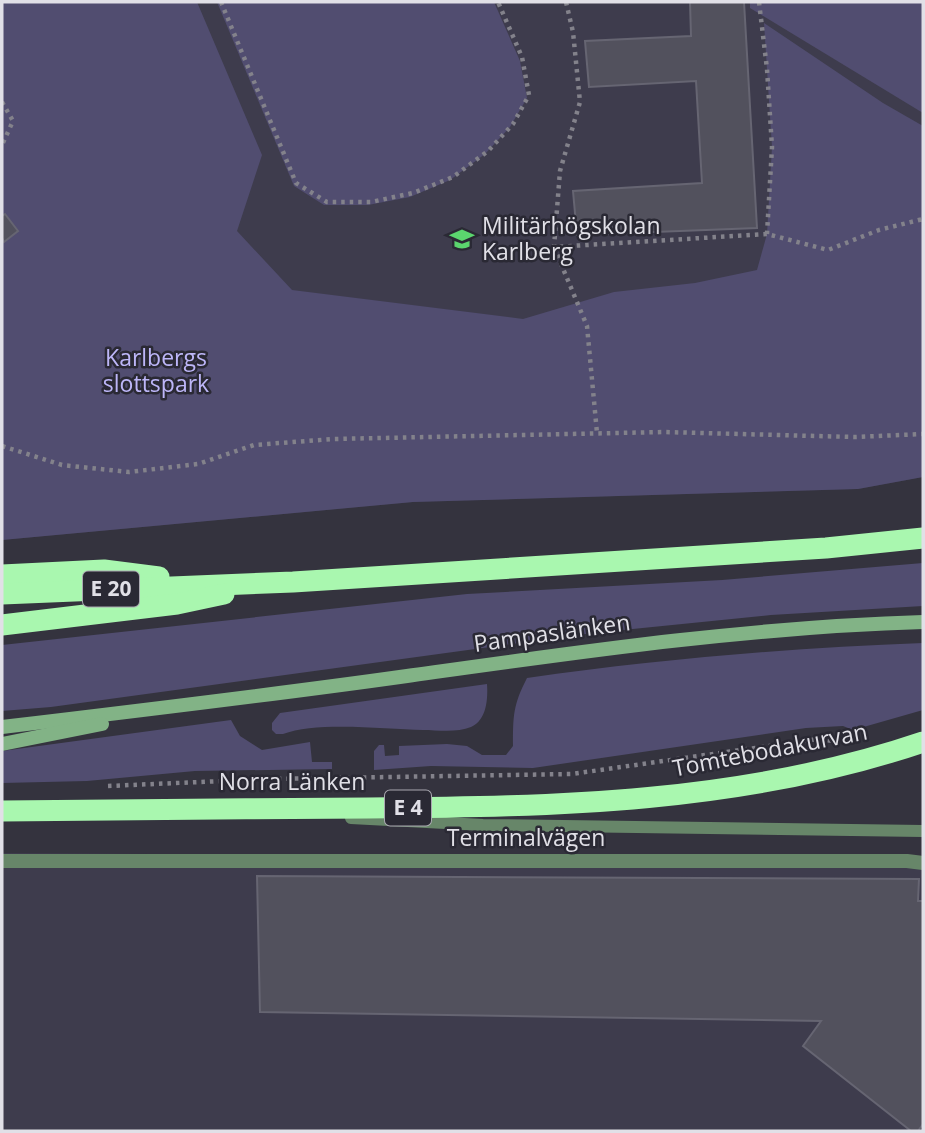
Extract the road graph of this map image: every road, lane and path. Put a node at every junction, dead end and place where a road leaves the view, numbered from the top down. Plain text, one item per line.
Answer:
1 (221, 2) edge
2 (498, 2) edge
3 (566, 2) edge
4 (759, 2) edge
5 (2, 102) edge
6 (2, 145) edge
7 (923, 219) edge
8 (767, 234) junction
9 (554, 247) junction
10 (597, 433) junction
11 (923, 434) edge
12 (2, 446) edge
13 (923, 538) edge
14 (2, 575) edge
15 (280, 582) junction
16 (220, 585) junction
17 (2, 594) edge
18 (923, 622) edge
19 (2, 625) edge
20 (189, 705) junction
21 (2, 727) edge
22 (923, 742) edge
23 (845, 743) dead end
24 (2, 744) edge
25 (95, 786) dead end
26 (625, 801) joint
27 (190, 808) junction
28 (2, 811) edge
29 (923, 831) edge
30 (2, 861) edge
31 (923, 863) edge

1 - 2 path
3 - 9 path
4 - 8 path
5 - 6 path
7 - 8 path
8 - 9 path
9 - 10 path
10 - 11 path
10 - 12 path
13 - 15 highway
14 - 16 highway
15 - 16 highway, E 20
15 - 19 highway
16 - 17 highway, E 20
18 - 20 main road, Pampaslänken
20 - 21 main road, Pampaslänken
20 - 24 main road, Pampaslänken
22 - 26 highway, Tomtebodakurvan / E 4
23 - 25 path
26 - 27 highway, Norra Länken / E 4
27 - 28 highway, Norra Länken / E 4
27 - 29 lane
30 - 31 street, Terminalvägen

